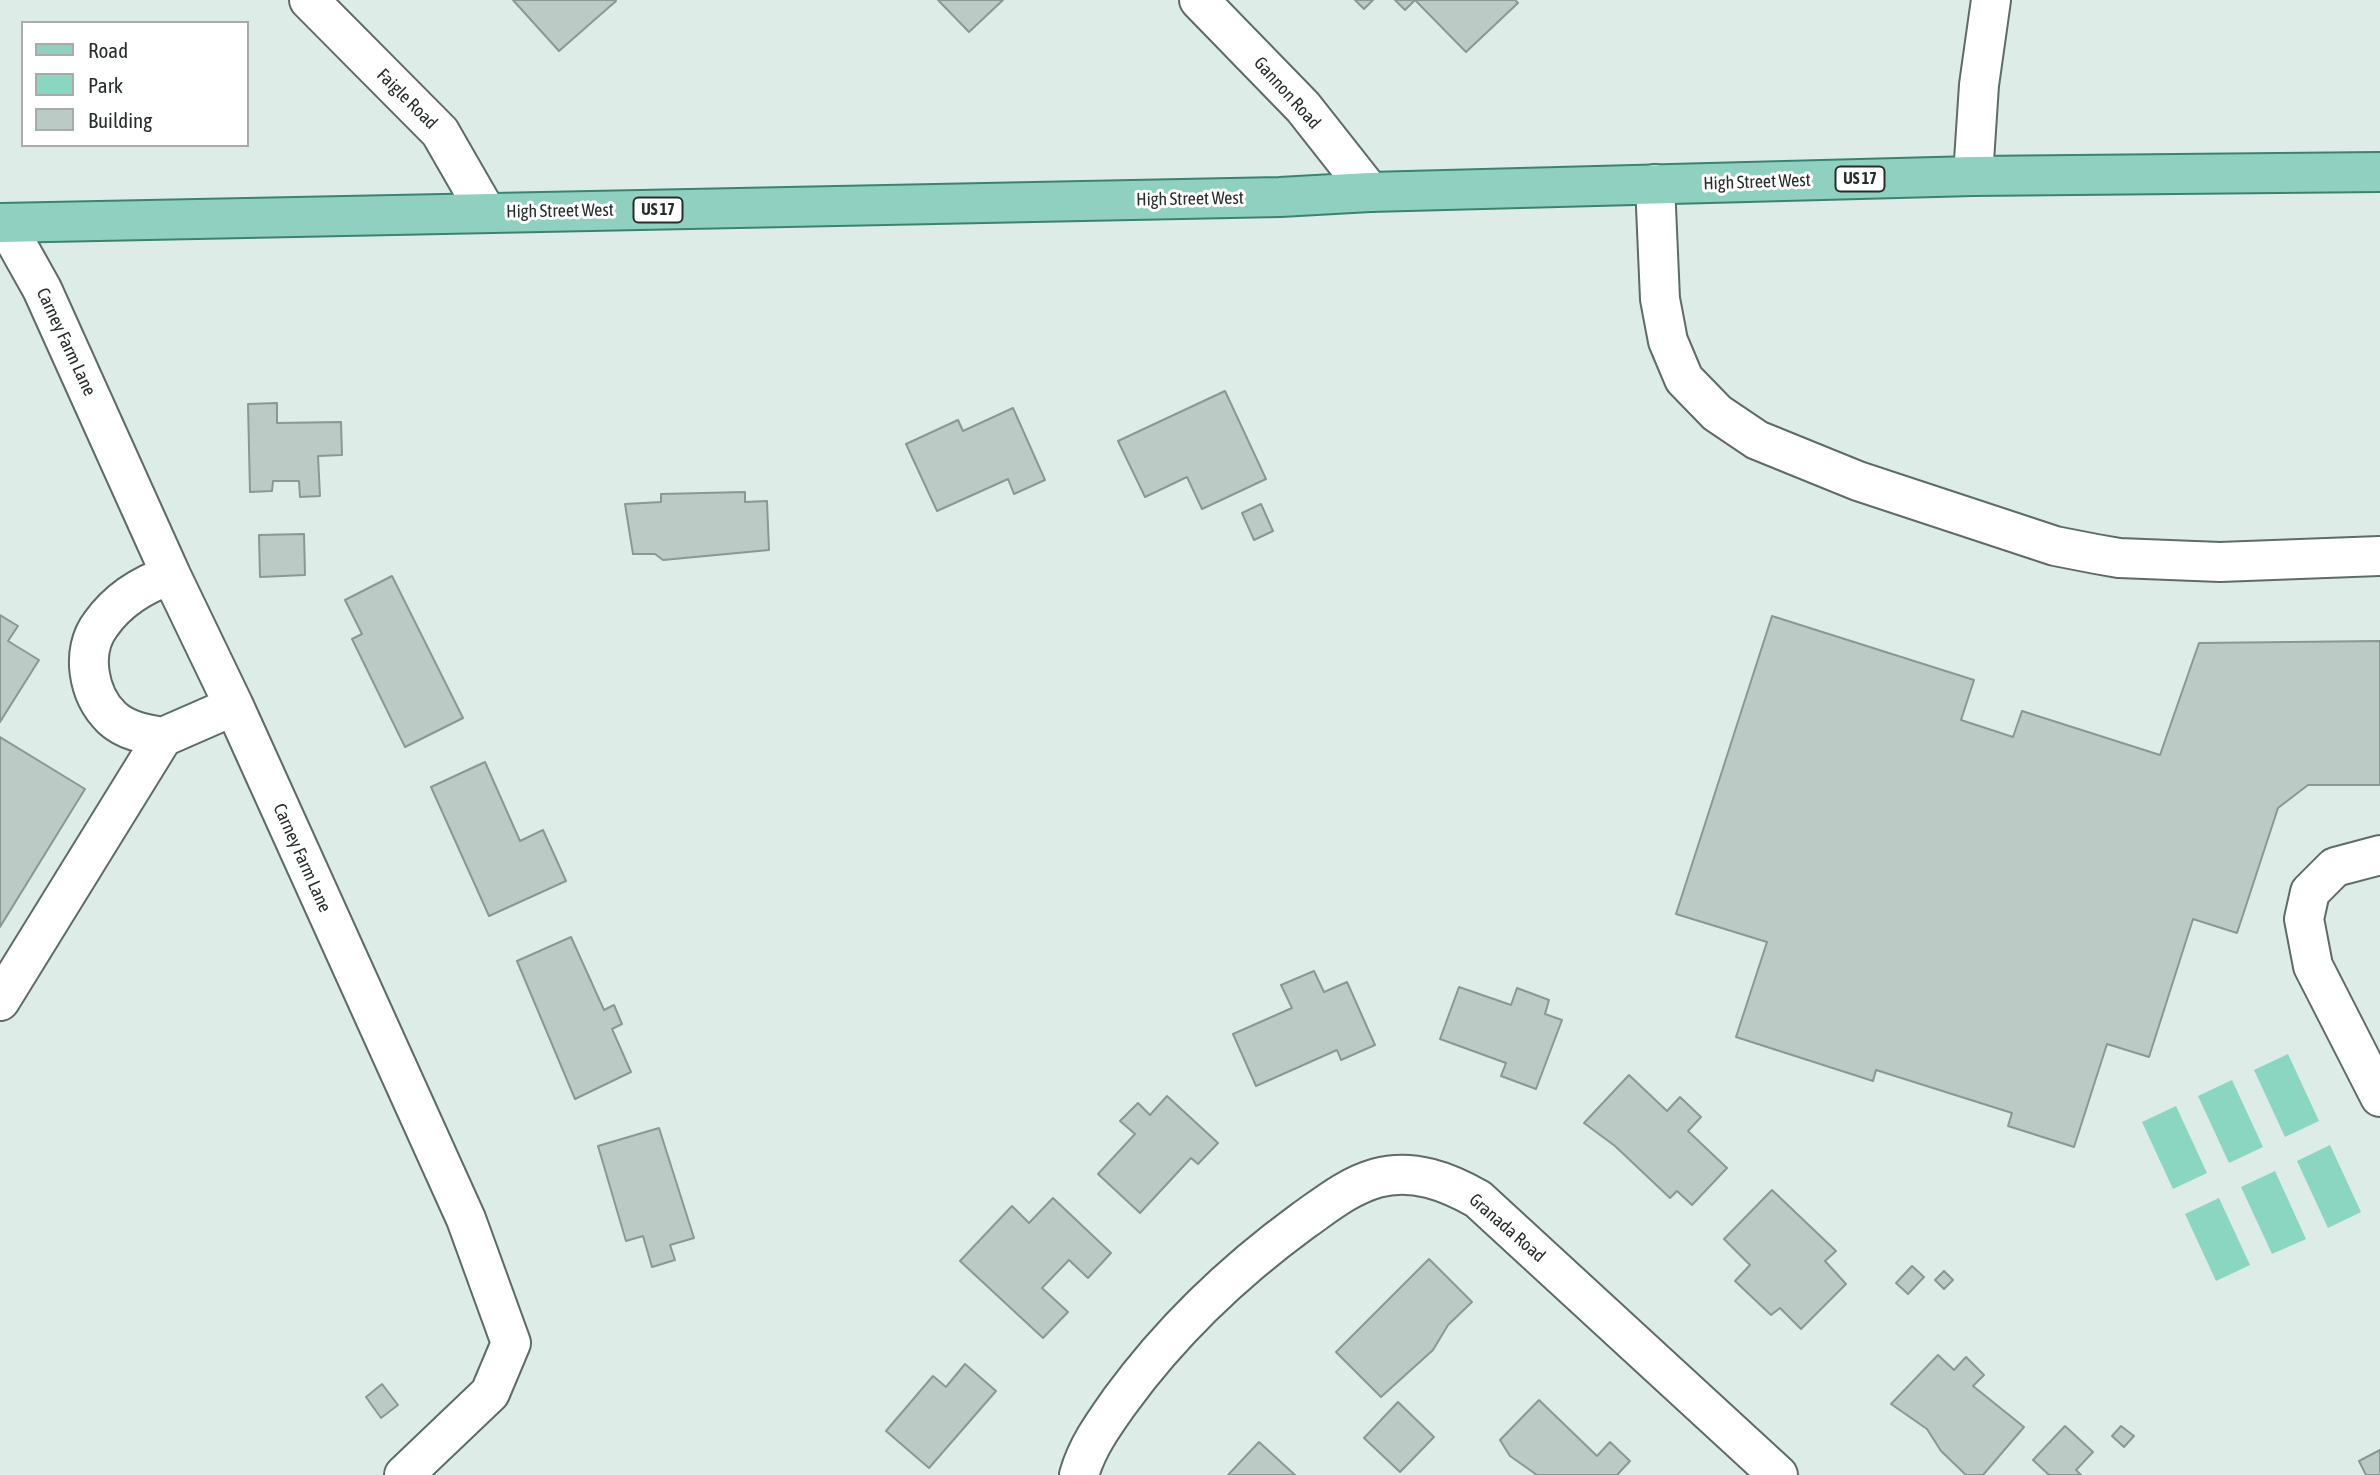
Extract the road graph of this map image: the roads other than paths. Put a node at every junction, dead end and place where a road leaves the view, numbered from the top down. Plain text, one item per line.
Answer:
1 (309, 0) edge
2 (1199, 0) edge
3 (1991, 0) edge
4 (2380, 172) edge
5 (1973, 176) junction
6 (1656, 184) junction
7 (1370, 192) junction
8 (486, 212) junction
9 (2, 223) edge
10 (2380, 556) edge
11 (171, 575) junction
12 (234, 706) junction
13 (163, 737) junction
14 (2380, 855) edge
15 (0, 1001) edge
16 (2380, 1097) edge
17 (404, 1475) edge
18 (1079, 1475) edge
19 (1779, 1475) edge

1 - 8 street, Faigle Road
2 - 7 street, Gannon Road
3 - 5 street
4 - 5 main road, High Street West / US 17
5 - 6 main road, High Street West / US 17
6 - 7 main road, High Street West / US 17
6 - 10 street
7 - 8 main road, High Street West / US 17
8 - 9 main road, High Street West / US 17
9 - 11 street, Carney Farm Lane
11 - 12 street, Carney Farm Lane
11 - 13 street
12 - 13 street
12 - 17 street, Carney Farm Lane
13 - 15 street
14 - 16 street
18 - 19 street, Granada Road

